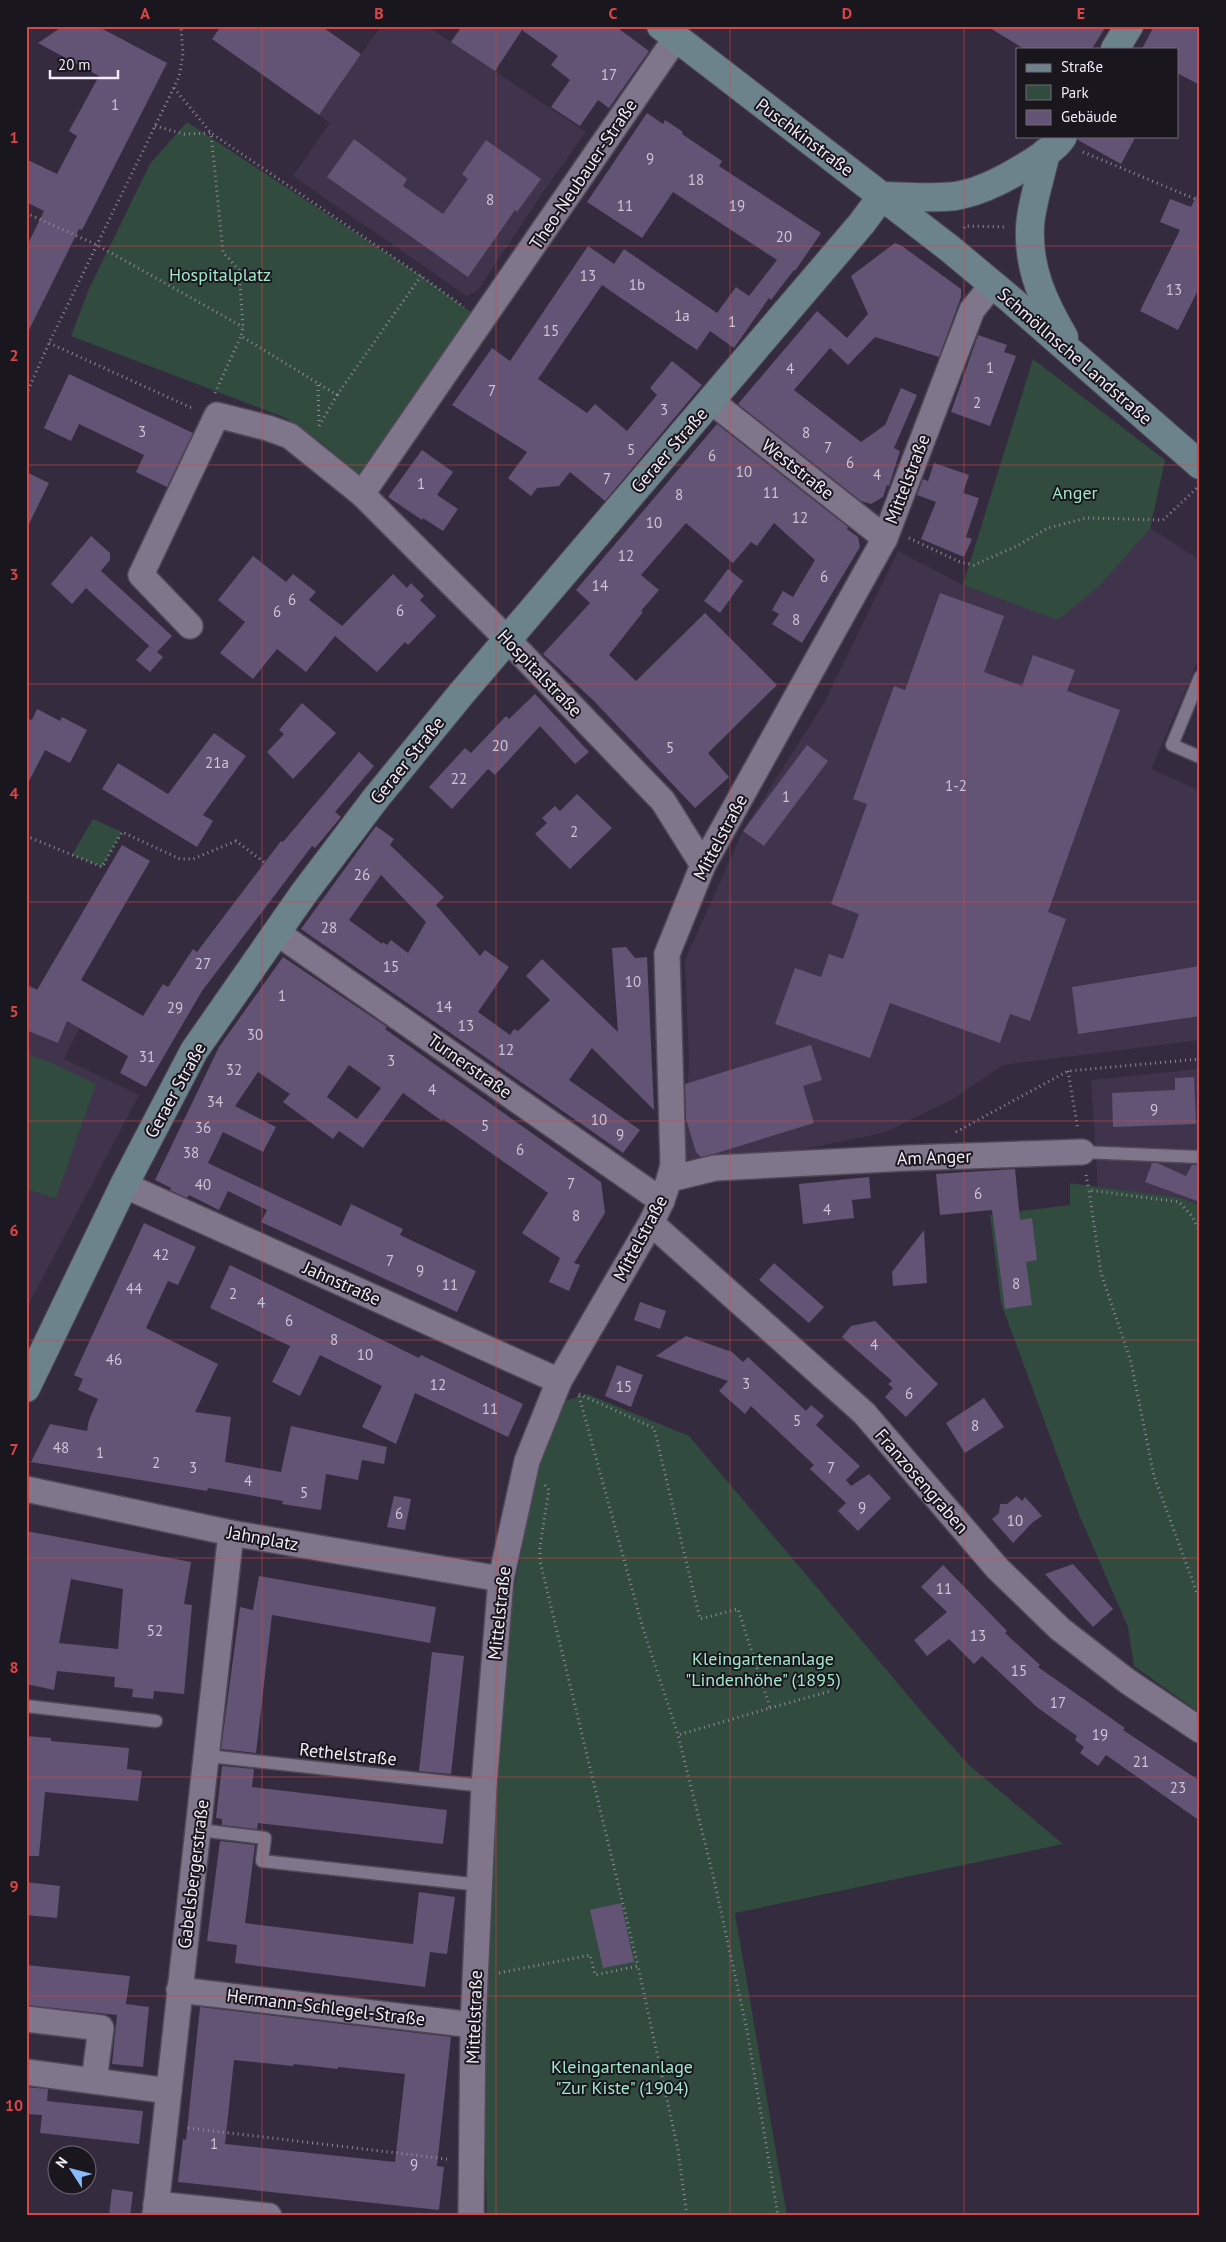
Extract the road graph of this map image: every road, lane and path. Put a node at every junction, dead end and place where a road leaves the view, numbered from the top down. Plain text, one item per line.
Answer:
1 (178, 26) edge
2 (1129, 26) edge
3 (673, 30) edge
4 (1117, 48) edge
5 (174, 88) junction
6 (155, 126) junction
7 (211, 133) junction
8 (1055, 144) edge
9 (1089, 154) dead end
10 (882, 196) junction
11 (1200, 201) edge
12 (26, 213) edge
13 (1030, 227) junction
14 (97, 245) junction
15 (949, 248) junction
16 (421, 276) junction
17 (993, 284) junction
18 (482, 321) junction
19 (243, 328) junction
20 (241, 336) junction
21 (49, 343) junction
22 (1074, 354) junction
23 (318, 385) junction
24 (26, 394) edge
25 (337, 395) junction
26 (213, 397) dead end
27 (711, 401) junction
28 (196, 410) dead end
29 (319, 427) junction
30 (309, 449) junction
31 (1200, 465) edge
32 (1200, 486) edge
33 (362, 494) junction
34 (887, 533) junction
35 (190, 626) dead end
36 (507, 639) junction
37 (1200, 677) edge
38 (1200, 757) edge
39 (26, 836) edge
40 (264, 862) dead end
41 (703, 865) junction
42 (276, 932) junction
43 (1200, 1059) edge
44 (1068, 1071) junction
45 (950, 1135) dead end
46 (1082, 1152) junction
47 (1200, 1157) edge
48 (124, 1186) junction
49 (666, 1190) junction
50 (651, 1222) junction
51 (1200, 1233) edge
52 (26, 1388) edge
53 (569, 1388) junction
54 (527, 1461) junction
55 (26, 1489) edge
56 (231, 1533) junction
57 (501, 1579) junction
58 (1200, 1601) edge
59 (831, 1691) dead end
60 (26, 1706) edge
61 (770, 1708) junction
62 (156, 1721) dead end
63 (1200, 1730) edge
64 (678, 1735) junction
65 (208, 1756) junction
66 (484, 1786) junction
67 (199, 1830) junction
68 (480, 1885) junction
69 (638, 1966) junction
70 (476, 1978) junction
71 (179, 1990) junction
72 (26, 2019) edge
73 (473, 2025) junction
74 (26, 2072) edge
75 (94, 2081) junction
76 (169, 2091) junction
77 (165, 2125) junction
78 (471, 2161) junction
79 (156, 2210) edge
80 (269, 2216) edge
81 (471, 2216) edge
82 (687, 2216) edge
83 (778, 2216) edge

1 - 5 path
2 - 4 main road
3 - 10 main road, Puschkinstraße
3 - 18 street, Theo-Neubauer-Straße
5 - 6 path
5 - 7 path
6 - 7 path
6 - 14 path
7 - 16 path
7 - 19 path
8 - 10 main road
8 - 13 main road
9 - 11 path
10 - 15 main road, Puschkinstraße
10 - 27 main road, Geraer Straße
12 - 14 path
13 - 15 path
13 - 22 main road
14 - 19 path
14 - 21 path
15 - 17 main road, Schmöllnsche Landstraße
16 - 18 path
16 - 25 path
17 - 22 main road, Schmöllnsche Landstraße
17 - 34 street, Mittelstraße
18 - 33 street
19 - 20 path
20 - 23 path
20 - 26 path
21 - 24 path
21 - 28 path
22 - 31 main road, Schmöllnsche Landstraße
23 - 25 path
23 - 29 path
25 - 29 path
27 - 34 street, Weststraße
27 - 36 main road, Geraer Straße
29 - 30 path
30 - 33 street
30 - 35 street
32 - 34 path
33 - 36 street, Hospitalstraße
34 - 41 street, Mittelstraße
36 - 41 street, Hospitalstraße
36 - 42 main road, Geraer Straße
37 - 38 lane
39 - 40 path
41 - 49 street, Mittelstraße
42 - 48 main road, Geraer Straße
42 - 49 street, Turnerstraße
43 - 44 path
44 - 45 path
44 - 46 path
46 - 47 lane, Am Anger
46 - 49 street, Am Anger
48 - 52 main road, Geraer Straße
48 - 53 street, Jahnstraße
49 - 50 street, Mittelstraße
50 - 53 street, Mittelstraße
50 - 63 street, Franzosengraben
51 - 58 path
53 - 54 street, Mittelstraße
53 - 61 path
53 - 64 path
54 - 57 street, Mittelstraße
54 - 69 path
55 - 56 street, Jahnplatz
56 - 57 street, Jahnplatz
56 - 65 street, Gabelsbergerstraße
57 - 66 street, Mittelstraße
59 - 61 path
60 - 62 lane
61 - 64 path
64 - 83 path
65 - 66 lane, Rethelstraße
65 - 67 street, Gabelsbergerstraße
66 - 68 street, Mittelstraße
67 - 68 lane
67 - 71 street, Gabelsbergerstraße
68 - 70 street, Mittelstraße
69 - 70 path
69 - 82 path
70 - 73 street, Mittelstraße
71 - 73 street, Hermann-Schlegel-Straße
71 - 76 street, Gabelsbergerstraße
72 - 75 street
73 - 78 street, Mittelstraße
74 - 75 street
75 - 76 street
76 - 77 street, Gabelsbergerstraße
77 - 78 path
77 - 79 street, Gabelsbergerstraße
78 - 81 street, Mittelstraße
79 - 80 street

